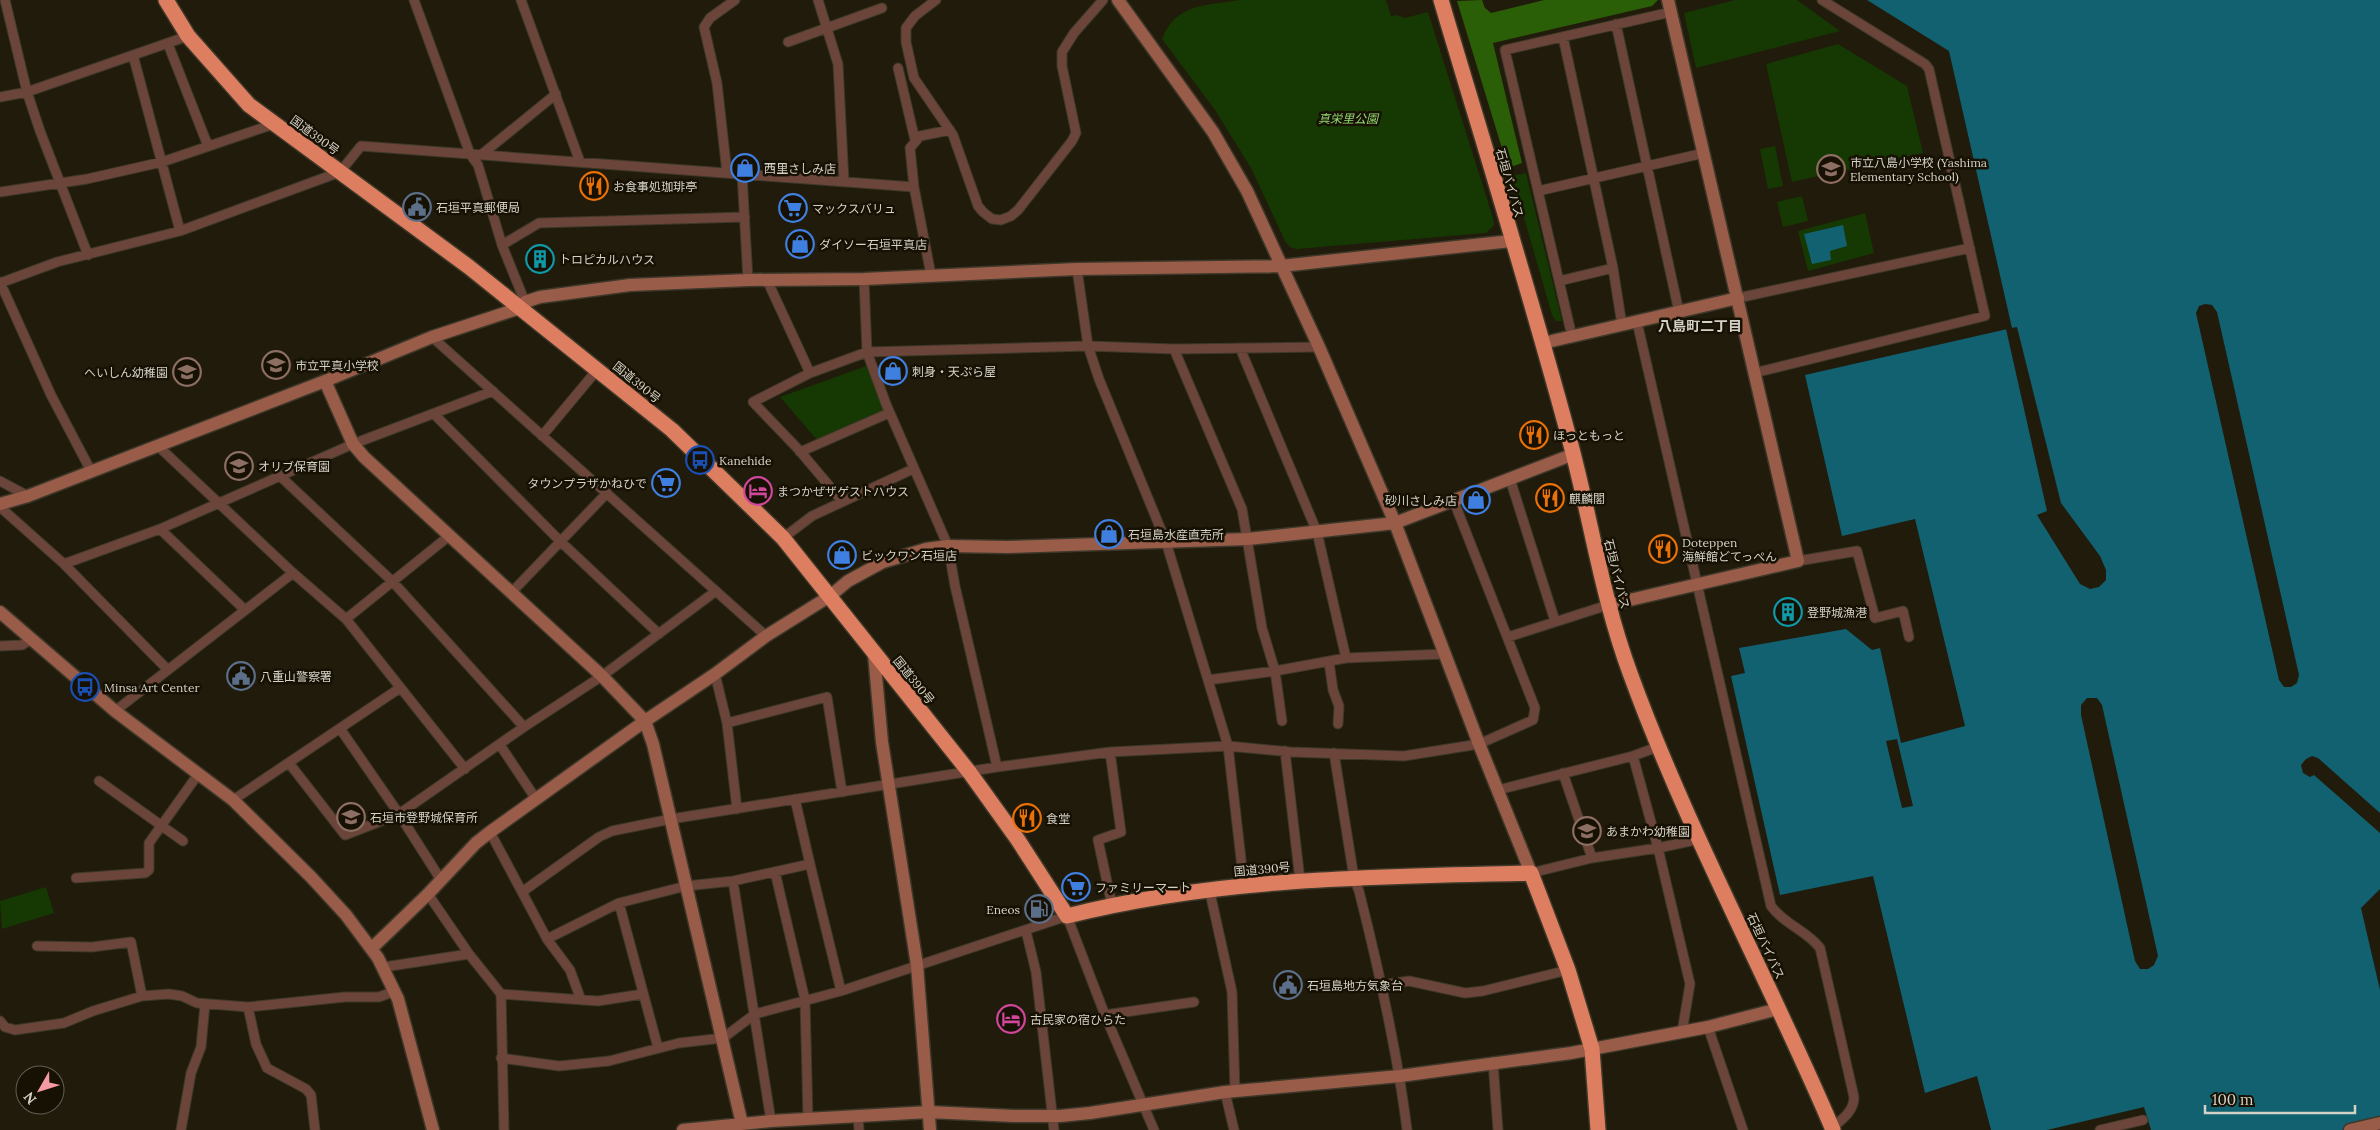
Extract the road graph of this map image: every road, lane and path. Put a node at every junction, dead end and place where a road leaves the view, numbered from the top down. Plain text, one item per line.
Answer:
1 (5, 0) edge
2 (166, 0) edge
3 (414, 0) edge
4 (521, 0) edge
5 (735, 0) edge
6 (818, 0) edge
7 (936, 0) edge
8 (1103, 0) edge
9 (1118, 0) edge
10 (1441, 0) edge
11 (1822, 0) edge
12 (1670, 6) edge
13 (882, 8) dead end
14 (1616, 24) junction
15 (827, 28) junction
16 (188, 36) junction
17 (1563, 37) junction
18 (788, 42) dead end
19 (168, 44) junction
20 (132, 55) junction
21 (898, 68) dead end
22 (27, 92) junction
23 (556, 94) junction
24 (0, 97) edge
25 (274, 124) junction
26 (950, 130) junction
27 (915, 140) junction
28 (208, 146) junction
29 (1704, 153) junction
30 (470, 154) junction
31 (481, 155) junction
32 (162, 162) junction
33 (580, 162) junction
34 (1646, 166) junction
35 (340, 172) junction
36 (727, 173) junction
37 (742, 174) junction
38 (1593, 179) junction
39 (844, 182) junction
40 (59, 183) junction
41 (914, 187) junction
42 (1538, 190) junction
43 (0, 192) edge
44 (744, 217) junction
45 (180, 231) junction
46 (1511, 242) junction
47 (502, 245) junction
48 (1970, 248) junction
49 (88, 255) junction
50 (1281, 266) junction
51 (1613, 268) junction
52 (1077, 269) junction
53 (931, 275) junction
54 (864, 279) junction
55 (748, 280) junction
56 (767, 280) junction
57 (1559, 281) junction
58 (0, 283) edge
59 (1738, 298) junction
60 (522, 305) junction
61 (1679, 312) junction
62 (1637, 322) junction
63 (1622, 325) junction
64 (1570, 328) dead end
65 (432, 336) junction
66 (1543, 344) junction
67 (1088, 346) junction
68 (1319, 346) junction
69 (1240, 348) junction
70 (1174, 349) junction
71 (867, 352) junction
72 (597, 370) junction
73 (810, 373) junction
74 (1754, 373) junction
75 (325, 381) junction
76 (492, 391) junction
77 (889, 412) junction
78 (434, 414) junction
79 (542, 436) junction
80 (353, 444) junction
81 (158, 446) junction
82 (800, 452) junction
83 (1574, 454) junction
84 (913, 469) junction
85 (91, 471) junction
86 (281, 477) junction
87 (1510, 478) junction
88 (0, 481) edge
89 (607, 493) junction
90 (28, 496) junction
91 (1453, 499) junction
92 (842, 501) junction
93 (220, 504) junction
94 (0, 505) edge
95 (1395, 523) junction
96 (160, 529) junction
97 (1317, 532) junction
98 (448, 536) junction
99 (783, 538) junction
100 (1248, 539) junction
101 (560, 541) junction
102 (1166, 542) junction
103 (948, 546) junction
104 (1798, 561) junction
105 (64, 564) junction
106 (293, 573) junction
107 (394, 582) junction
108 (1696, 584) junction
109 (716, 591) junction
110 (512, 592) junction
111 (830, 596) junction
112 (1608, 606) junction
113 (245, 610) junction
114 (0, 612) edge
115 (346, 619) junction
116 (1555, 620) junction
117 (659, 634) junction
118 (766, 636) junction
119 (1508, 637) junction
120 (1909, 637) dead end
121 (30, 640) junction
122 (0, 646) edge
123 (874, 654) junction
124 (1445, 654) junction
125 (1346, 658) junction
126 (1329, 662) junction
127 (167, 668) junction
128 (1275, 671) junction
129 (715, 674) junction
130 (602, 676) junction
131 (1208, 680) junction
132 (400, 688) junction
133 (115, 711) junction
134 (645, 721) junction
135 (1282, 721) dead end
136 (726, 723) junction
137 (1338, 724) dead end
138 (524, 727) junction
139 (340, 730) junction
140 (1479, 744) junction
141 (500, 745) junction
142 (1228, 746) junction
143 (1660, 746) junction
144 (1285, 751) junction
145 (1110, 752) junction
146 (1334, 753) junction
147 (1632, 756) junction
148 (288, 763) junction
149 (997, 767) junction
150 (465, 769) junction
151 (199, 773) junction
152 (970, 773) junction
153 (1563, 773) junction
154 (99, 780) dead end
155 (888, 784) junction
156 (1498, 790) junction
157 (842, 792) junction
158 (536, 799) junction
159 (795, 799) junction
160 (233, 800) junction
161 (737, 809) junction
162 (399, 814) junction
163 (671, 819) junction
164 (162, 825) junction
165 (490, 832) junction
166 (1700, 839) junction
167 (183, 841) dead end
168 (1658, 848) junction
169 (1592, 858) junction
170 (810, 864) junction
171 (775, 872) junction
172 (1531, 873) junction
173 (76, 878) dead end
174 (1354, 878) junction
175 (440, 880) junction
176 (1300, 880) junction
177 (733, 881) junction
178 (1244, 885) junction
179 (686, 886) junction
180 (1209, 888) junction
181 (522, 892) junction
182 (428, 894) junction
183 (619, 903) junction
184 (1112, 905) junction
185 (1067, 916) junction
186 (1026, 931) junction
187 (547, 939) junction
188 (38, 946) dead end
189 (372, 948) junction
190 (469, 954) junction
191 (917, 965) junction
192 (384, 967) junction
193 (1568, 970) junction
194 (1382, 985) junction
195 (395, 991) junction
196 (841, 991) junction
197 (501, 994) junction
198 (643, 994) junction
199 (142, 996) junction
200 (581, 1000) junction
201 (804, 1000) junction
202 (1194, 1002) dead end
203 (205, 1004) junction
204 (248, 1007) junction
205 (1778, 1009) junction
206 (755, 1014) junction
207 (1104, 1015) junction
208 (0, 1021) edge
209 (1708, 1027) junction
210 (1682, 1032) junction
211 (722, 1038) junction
212 (658, 1048) junction
213 (1592, 1049) junction
214 (501, 1058) junction
215 (1493, 1062) junction
216 (1400, 1076) junction
217 (1230, 1092) junction
218 (1145, 1105) junction
219 (929, 1112) junction
220 (858, 1115) junction
221 (1052, 1116) junction
222 (808, 1118) junction
223 (2143, 1120) dead end
224 (771, 1121) junction
225 (2380, 1123) edge
226 (742, 1127) edge
227 (699, 1129) edge
228 (1832, 1129) edge
229 (181, 1130) edge
230 (315, 1130) edge
231 (433, 1130) edge
232 (504, 1130) edge
233 (683, 1130) edge
234 (859, 1130) edge
235 (930, 1130) edge
236 (1054, 1130) edge
237 (1154, 1130) edge
238 (1234, 1130) edge
239 (1406, 1130) edge
240 (1498, 1130) edge
241 (1598, 1130) edge
242 (1743, 1130) edge
243 (2100, 1130) edge
244 (2350, 1130) edge

1 - 22 street
2 - 16 highway, 国道390号
3 - 30 street
4 - 23 street
5 - 36 street
6 - 15 street
7 - 26 street
8 - 26 street
9 - 50 street
10 - 46 highway, 石垣バイパス
11 - 48 street
12 - 14 street
12 - 29 street
13 - 15 street
14 - 17 street
14 - 34 street
15 - 18 street
15 - 39 street
16 - 19 street
16 - 25 highway, 国道390号
17 - 38 street
17 - 42 street
19 - 20 street
19 - 28 street
20 - 22 street
20 - 32 street
21 - 27 street
22 - 24 street
22 - 40 street
23 - 31 street
23 - 33 street
25 - 28 street
25 - 35 highway, 国道390号
26 - 27 street
27 - 41 street
28 - 32 street
29 - 34 street
29 - 59 street
30 - 31 street
30 - 35 street
30 - 47 street
31 - 33 street
32 - 40 street
32 - 45 street
33 - 36 street
34 - 38 street
34 - 61 street
35 - 45 street
35 - 60 highway, 国道390号
36 - 37 street
37 - 39 street
37 - 44 street
38 - 42 street
38 - 51 street
39 - 41 street
40 - 43 street
40 - 49 street
41 - 53 street
42 - 57 street
44 - 47 street
44 - 55 street
45 - 49 street
46 - 50 street
46 - 66 highway, 石垣バイパス
47 - 60 street
48 - 59 street
48 - 74 street
49 - 58 street
50 - 52 street
50 - 68 street
51 - 57 street
51 - 63 street
52 - 53 street
52 - 67 street
53 - 54 street
54 - 56 street
54 - 71 street
55 - 56 street
55 - 60 street
56 - 73 street
57 - 64 street
58 - 85 street
59 - 61 street
59 - 74 street
60 - 65 street
60 - 72 highway, 国道390号
61 - 62 street
62 - 63 street
62 - 108 street
63 - 66 street
65 - 75 street
65 - 76 street
66 - 83 highway, 石垣バイパス
67 - 70 street
67 - 71 street
67 - 102 street
68 - 69 street
68 - 95 street
69 - 70 street
69 - 97 street
70 - 100 street
71 - 73 street
71 - 77 street
72 - 79 street
72 - 99 highway, 国道390号
73 - 82 street
74 - 104 street
75 - 80 street
75 - 81 street
76 - 78 street
76 - 79 street
77 - 82 street
77 - 84 street
78 - 80 street
78 - 101 street
79 - 89 street
80 - 86 street
80 - 98 street
81 - 85 street
81 - 93 street
82 - 92 street
83 - 87 street
83 - 112 highway, 石垣バイパス
84 - 92 street
84 - 103 street
85 - 90 street
86 - 93 street
86 - 107 street
87 - 91 street
87 - 116 street
88 - 90 street
89 - 101 street
89 - 109 street
90 - 94 street
91 - 95 street
91 - 119 street
92 - 99 street
93 - 96 street
93 - 106 street
94 - 105 street
95 - 97 street
95 - 124 street
96 - 105 street
96 - 113 street
97 - 100 street
97 - 125 street
98 - 107 street
98 - 110 street
99 - 111 highway, 国道390号
100 - 102 street
100 - 128 street
101 - 110 street
101 - 117 street
102 - 103 street
102 - 131 street
103 - 111 street
103 - 149 street
104 - 108 street
104 - 120 street
105 - 127 street
106 - 113 street
106 - 115 street
107 - 115 street
107 - 138 street
108 - 112 street
108 - 228 street
109 - 117 street
109 - 118 street
110 - 130 street
111 - 118 street
111 - 123 highway, 国道390号
112 - 116 street
112 - 143 highway, 石垣バイパス
113 - 127 street
114 - 121 street
115 - 132 street
116 - 119 street
117 - 130 street
118 - 129 street
119 - 140 street
121 - 122 street
121 - 133 street
123 - 152 highway, 国道390号
123 - 155 street
124 - 125 street
124 - 140 street
125 - 126 street
126 - 128 street
126 - 137 street
127 - 133 street
128 - 131 street
128 - 135 street
129 - 134 street
129 - 136 street
130 - 134 street
130 - 138 street
131 - 142 street
132 - 139 street
132 - 150 street
133 - 151 street
134 - 158 street
134 - 163 street
136 - 157 street
136 - 161 street
138 - 141 street
139 - 148 street
139 - 162 street
140 - 146 street
140 - 156 street
141 - 150 street
141 - 158 street
142 - 144 street
142 - 145 street
142 - 178 street
143 - 147 street
143 - 166 highway, 石垣バイパス
144 - 146 street
144 - 176 street
145 - 149 street
145 - 184 street
146 - 174 street
147 - 153 street
147 - 168 street
148 - 160 street
148 - 162 street
149 - 152 street
150 - 162 street
151 - 160 street
151 - 164 street
152 - 155 street
152 - 185 highway, 国道390号
153 - 156 street
153 - 169 street
154 - 164 street
155 - 157 street
155 - 191 street
156 - 172 street
157 - 159 street
158 - 165 street
159 - 161 street
159 - 170 street
160 - 189 street
161 - 163 street
162 - 175 street
163 - 179 street
163 - 181 street
164 - 167 street
164 - 173 street
165 - 175 street
165 - 181 street
166 - 168 street
166 - 205 highway, 石垣バイパス
168 - 169 street
168 - 210 street
169 - 172 street
170 - 171 street
170 - 196 street
171 - 177 street
171 - 201 street
172 - 174 highway, 国道390号
172 - 193 highway
174 - 176 highway, 国道390号
174 - 194 street
175 - 182 street
176 - 178 highway, 国道390号
177 - 179 street
177 - 206 street
178 - 180 highway, 国道390号
179 - 183 street
179 - 211 street
180 - 184 highway, 国道390号
180 - 217 street
181 - 187 street
182 - 189 street
182 - 190 street
183 - 187 street
183 - 198 street
184 - 185 highway, 国道390号
185 - 186 street
185 - 207 street
186 - 191 street
186 - 221 street
187 - 200 street
188 - 199 street
189 - 192 street
190 - 192 street
190 - 197 street
191 - 196 street
191 - 219 street
192 - 195 street
193 - 194 street
193 - 213 highway
194 - 216 street
195 - 204 street
195 - 231 street
196 - 201 street
197 - 200 street
197 - 214 street
198 - 200 street
198 - 212 street
199 - 203 street
199 - 208 street
201 - 206 street
201 - 222 street
202 - 207 street
203 - 204 street
203 - 229 street
204 - 230 street
205 - 209 street
205 - 228 highway, 石垣バイパス
206 - 211 street
206 - 224 street
207 - 218 street
209 - 210 street
209 - 242 street
210 - 213 street
211 - 212 street
211 - 226 street
212 - 214 street
213 - 215 street
213 - 241 highway
214 - 232 street
215 - 216 street
215 - 240 street
216 - 217 street
216 - 239 street
217 - 218 street
217 - 238 street
218 - 221 street
218 - 237 street
219 - 220 street
219 - 221 street
219 - 235 street
220 - 222 street
220 - 234 street
221 - 236 street
222 - 224 street
223 - 243 street
224 - 226 street
225 - 244 street
226 - 227 street
227 - 233 street

